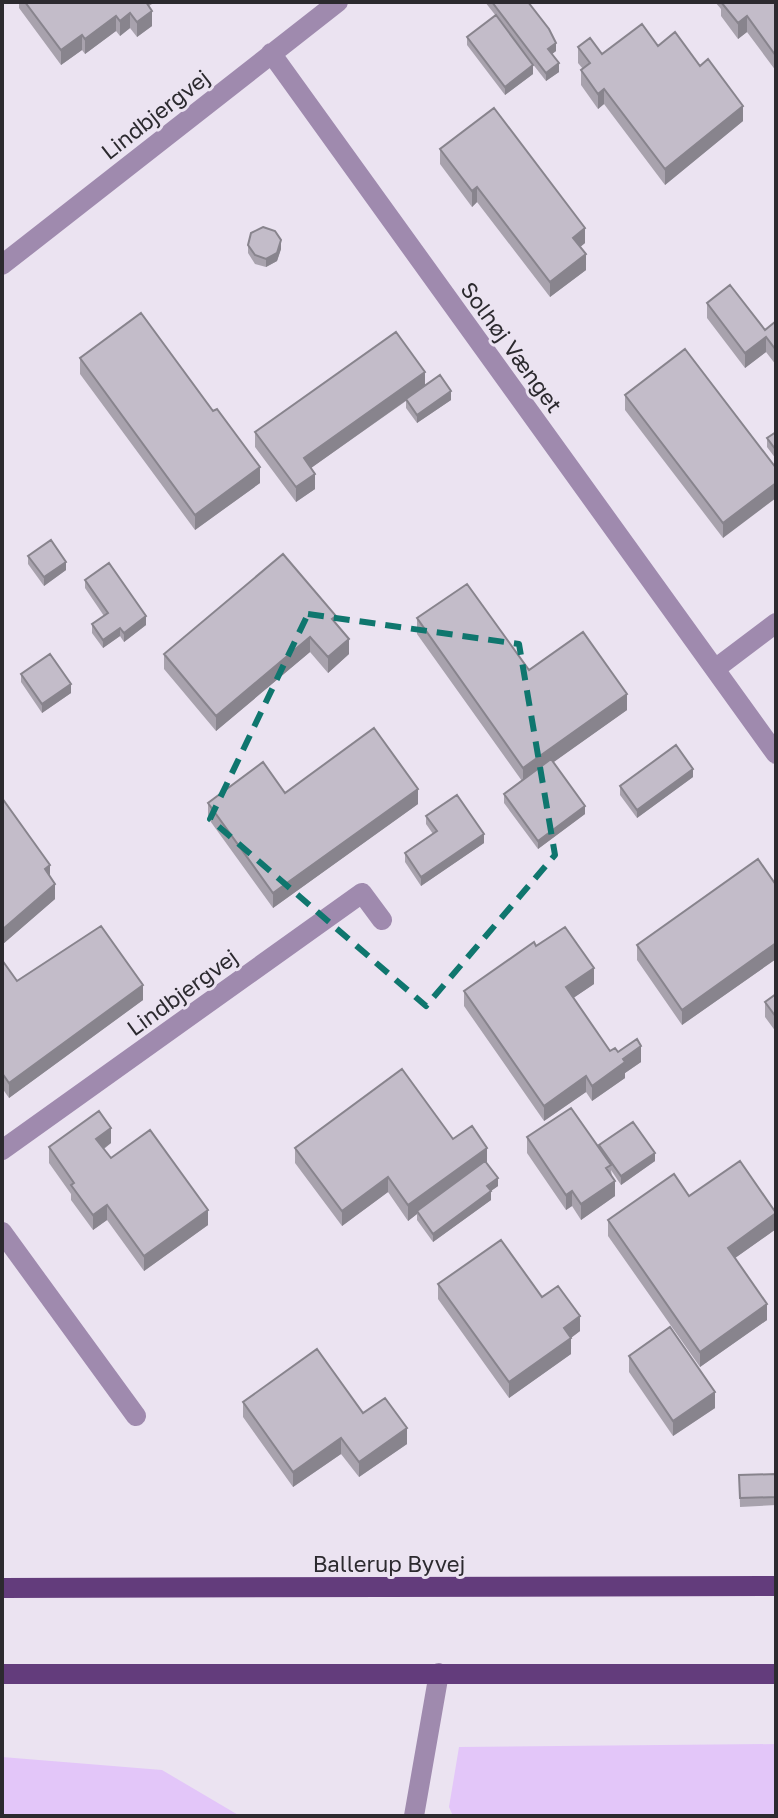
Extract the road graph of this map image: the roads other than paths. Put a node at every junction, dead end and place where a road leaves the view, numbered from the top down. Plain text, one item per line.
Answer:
1 (338, 2) edge
2 (271, 53) junction
3 (2, 265) edge
4 (776, 623) edge
5 (715, 669) junction
6 (776, 754) edge
7 (382, 920) dead end
8 (2, 1150) edge
9 (2, 1232) edge
10 (136, 1416) dead end
11 (776, 1586) edge
12 (2, 1588) edge
13 (439, 1673) junction
14 (2, 1674) edge
15 (776, 1674) edge
16 (409, 1815) edge

1 - 2 street, Lindbjergvej
2 - 3 street, Lindbjergvej
2 - 5 street, Solhøj Vænget
4 - 5 street
5 - 6 street, Solhøj Vænget
7 - 8 street, Lindbjergvej
9 - 10 street
11 - 12 main road, Ballerup Byvej
13 - 14 main road
13 - 15 main road
13 - 16 street

